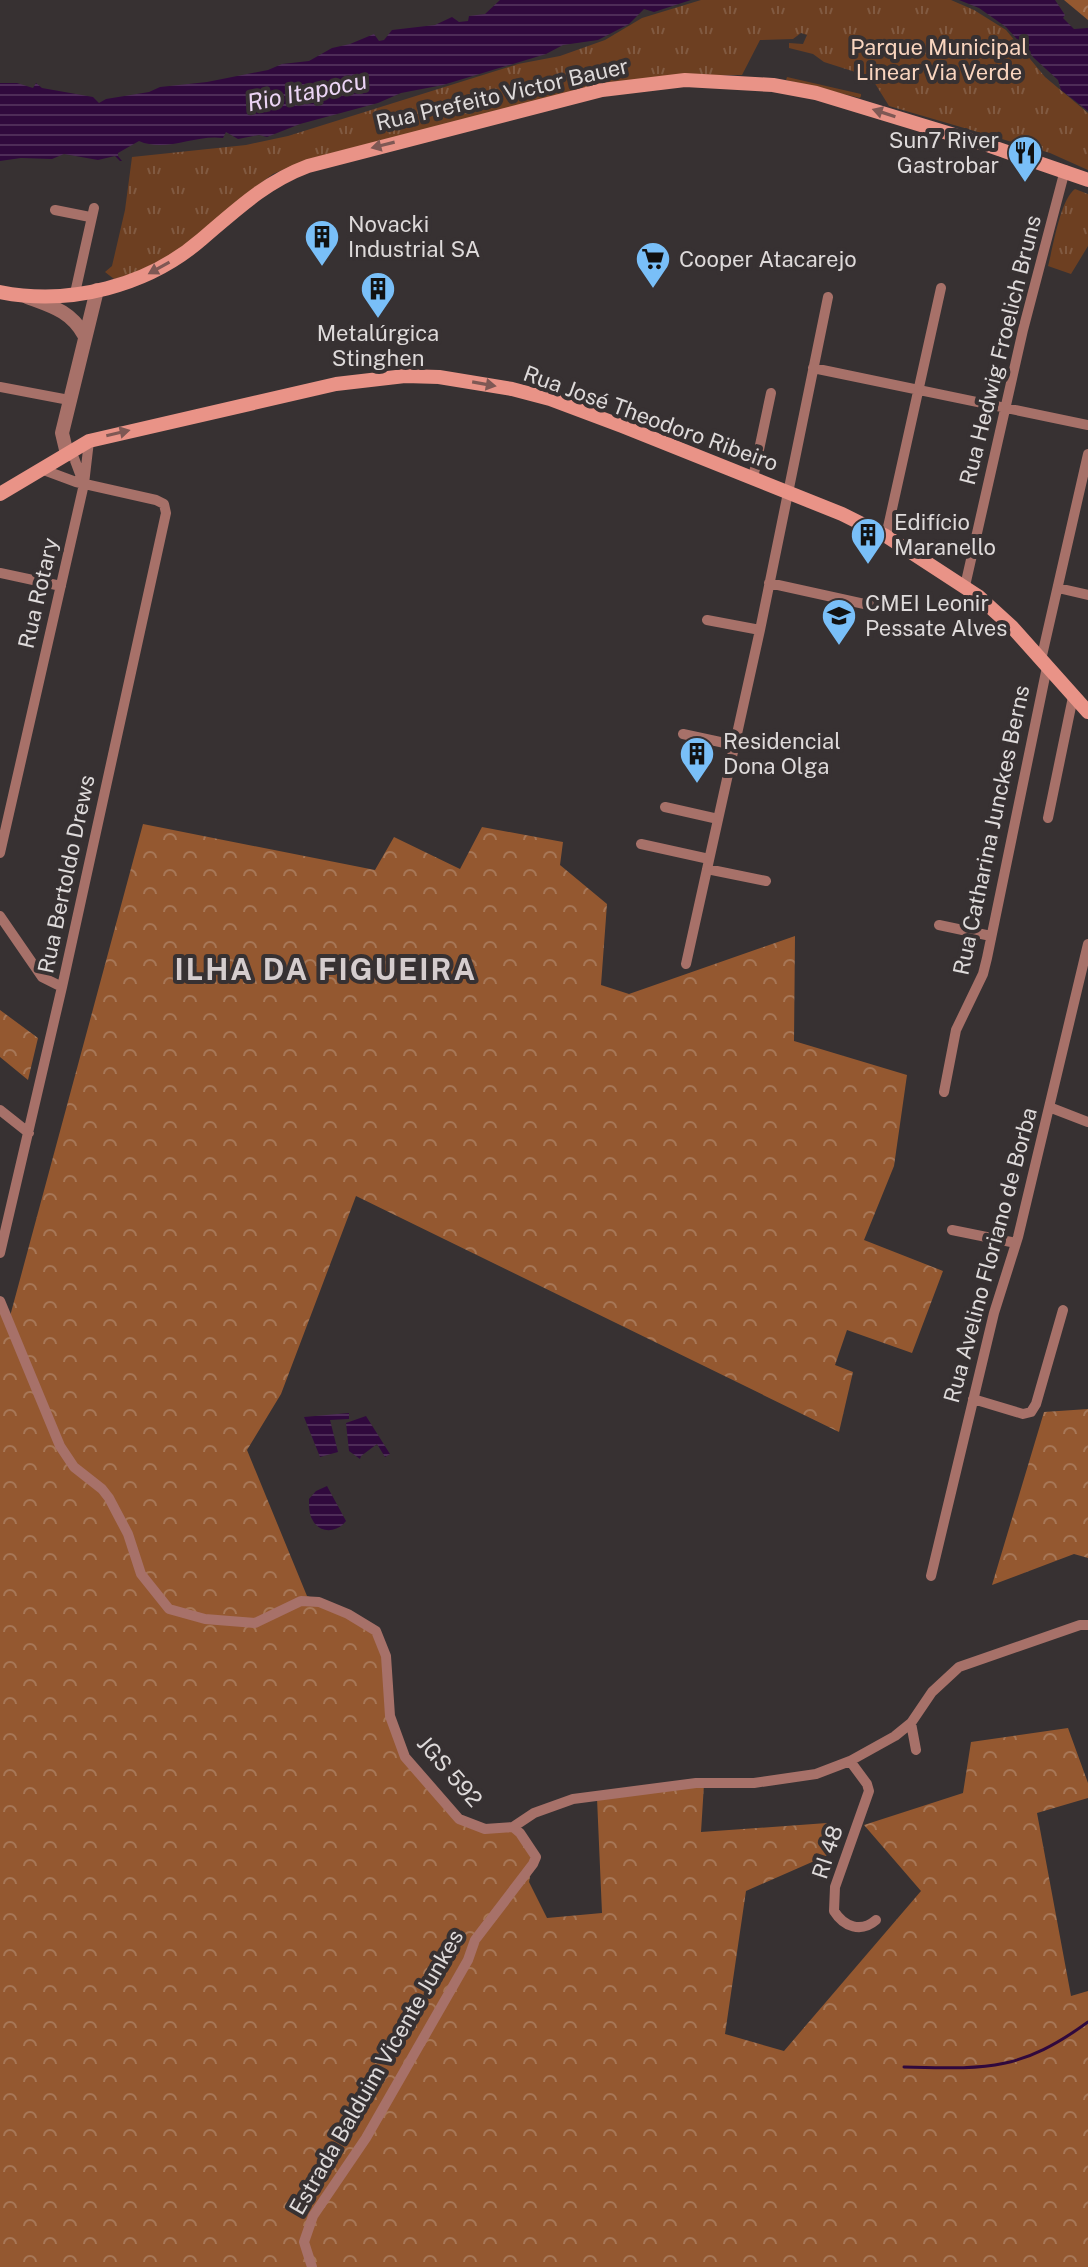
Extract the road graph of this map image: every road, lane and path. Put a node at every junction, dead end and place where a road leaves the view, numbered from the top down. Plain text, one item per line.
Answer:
1 (1065, 170) junction
2 (1088, 180) edge
3 (55, 210) dead end
4 (941, 288) dead end
5 (97, 290) junction
6 (0, 292) edge
7 (75, 293) junction
8 (26, 297) junction
9 (828, 297) dead end
10 (84, 335) junction
11 (813, 368) junction
12 (0, 387) edge
13 (918, 390) junction
14 (771, 393) dead end
15 (69, 400) junction
16 (1005, 408) junction
17 (1088, 425) edge
18 (89, 441) junction
19 (67, 454) junction
20 (1088, 454) edge
21 (41, 469) junction
22 (753, 478) junction
23 (84, 484) junction
24 (788, 492) junction
25 (0, 494) edge
26 (1083, 498) edge
27 (886, 536) junction
28 (0, 573) edge
29 (769, 583) junction
30 (61, 586) junction
31 (965, 586) junction
32 (1058, 588) junction
33 (1088, 595) edge
34 (878, 607) dead end
35 (707, 620) dead end
36 (760, 630) junction
37 (1044, 663) junction
38 (1073, 697) junction
39 (1088, 712) edge
40 (683, 734) dead end
41 (734, 745) junction
42 (665, 807) dead end
43 (1048, 818) dead end
44 (718, 819) junction
45 (641, 844) dead end
46 (0, 853) edge
47 (708, 864) junction
48 (766, 881) dead end
49 (0, 916) edge
50 (939, 925) dead end
51 (991, 936) junction
52 (1088, 944) edge
53 (686, 964) dead end
54 (62, 987) junction
55 (944, 1092) dead end
56 (1049, 1107) junction
57 (0, 1110) edge
58 (1088, 1122) edge
59 (29, 1133) junction
60 (952, 1230) dead end
61 (1016, 1243) junction
62 (0, 1253) edge
63 (0, 1301) edge
64 (1063, 1310) dead end
65 (973, 1399) junction
66 (931, 1576) dead end
67 (1088, 1625) edge
68 (911, 1723) junction
69 (916, 1750) dead end
70 (850, 1761) junction
71 (513, 1827) junction
72 (876, 1920) dead end
73 (312, 2267) edge

1 - 2 main road, Rua Prefeito Victor Bauer
1 -> 5 main road, Rua Prefeito Victor Bauer
1 - 16 street, Rua Hedwig Froelich Bruns
3 - 7 street
4 - 13 street
5 - 7 main road, Rua Prefeito Victor Bauer
5 - 10 street
6 - 8 main road, Rua Prefeito Victor Bauer
7 - 8 main road, Rua Prefeito Victor Bauer
8 - 10 street
9 - 11 street
10 - 15 street
11 - 13 street
11 - 24 street
12 - 15 street
13 - 16 street
13 - 27 street
14 - 22 street
15 - 19 street
16 - 17 street
16 - 31 street, Rua Hedwig Froelich Bruns
18 - 19 main road, Rua José Theodoro Ribeiro
18 -> 22 main road, Rua José Theodoro Ribeiro
18 - 23 street, Rua Rotary
19 - 21 main road, Rua José Theodoro Ribeiro
19 - 23 street
20 - 26 street, Rua Catharina Junckes Berns
21 - 23 street
21 - 25 main road, Rua José Theodoro Ribeiro
22 - 24 main road, Rua José Theodoro Ribeiro
23 - 30 street, Rua Rotary
23 - 54 street, Rua Bertoldo Drews
24 - 27 main road, Rua José Theodoro Ribeiro
24 - 29 street
26 - 32 street, Rua Catharina Junckes Berns
27 - 31 main road, Rua José Theodoro Ribeiro
28 - 30 street
29 - 34 street
29 - 36 street
30 - 46 street, Rua Rotary
31 - 37 main road, Rua José Theodoro Ribeiro
32 - 33 street
32 - 37 street, Rua Catharina Junckes Berns
35 - 36 street
36 - 41 street
37 - 38 main road, Rua José Theodoro Ribeiro
37 - 51 street, Rua Catharina Junckes Berns
38 - 39 main road, Rua José Theodoro Ribeiro
38 - 43 street
40 - 41 street
41 - 44 street
42 - 44 street
44 - 47 street
45 - 47 street
47 - 48 street
47 - 53 street
49 - 54 street
50 - 51 street
51 - 55 street, Rua Catharina Junckes Berns
52 - 56 street, Rua Avelino Floriano de Borba
54 - 59 street, Rua Bertoldo Drews
56 - 58 street
56 - 61 street, Rua Avelino Floriano de Borba
57 - 59 street
59 - 62 street, Rua Bertoldo Drews
60 - 61 street
61 - 65 street, Rua Avelino Floriano de Borba
63 - 71 street, JGS 592
64 - 65 street
65 - 66 street, Rua Avelino Floriano de Borba
67 - 68 street
68 - 69 street
68 - 70 street
70 - 71 street
70 - 72 street, RI 48
71 - 73 street, Estrada Balduim Vicente Junkes

